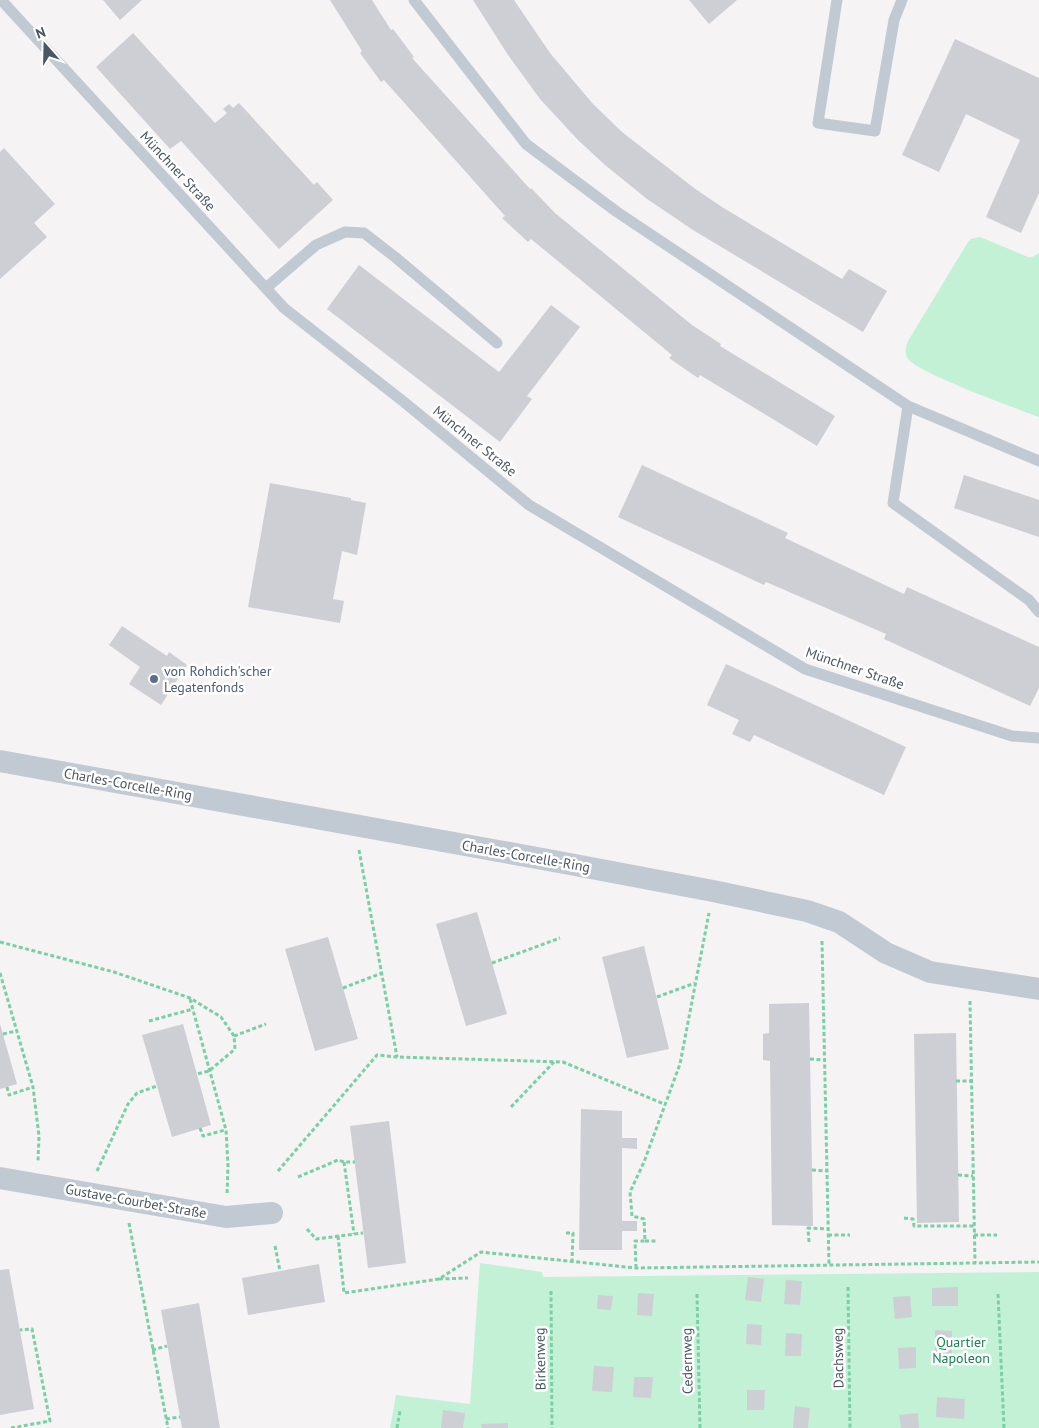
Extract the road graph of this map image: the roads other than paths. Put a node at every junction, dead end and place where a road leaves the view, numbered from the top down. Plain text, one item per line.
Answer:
1 (414, 0) edge
2 (837, 0) edge
3 (902, 0) edge
4 (2, 2) edge
5 (266, 288) junction
6 (497, 344) dead end
7 (908, 406) junction
8 (1039, 461) edge
9 (1039, 612) edge
10 (1039, 738) edge
11 (0, 761) edge
12 (1039, 989) edge
13 (0, 1178) edge
14 (272, 1213) dead end

1 - 7 lane
2 - 3 lane
4 - 5 lane, Münchner Straße
5 - 6 lane
5 - 10 lane, Münchner Straße
7 - 8 lane
7 - 9 lane
11 - 12 street, Charles-Corcelle-Ring
13 - 14 street, Gustave-Courbet-Straße

